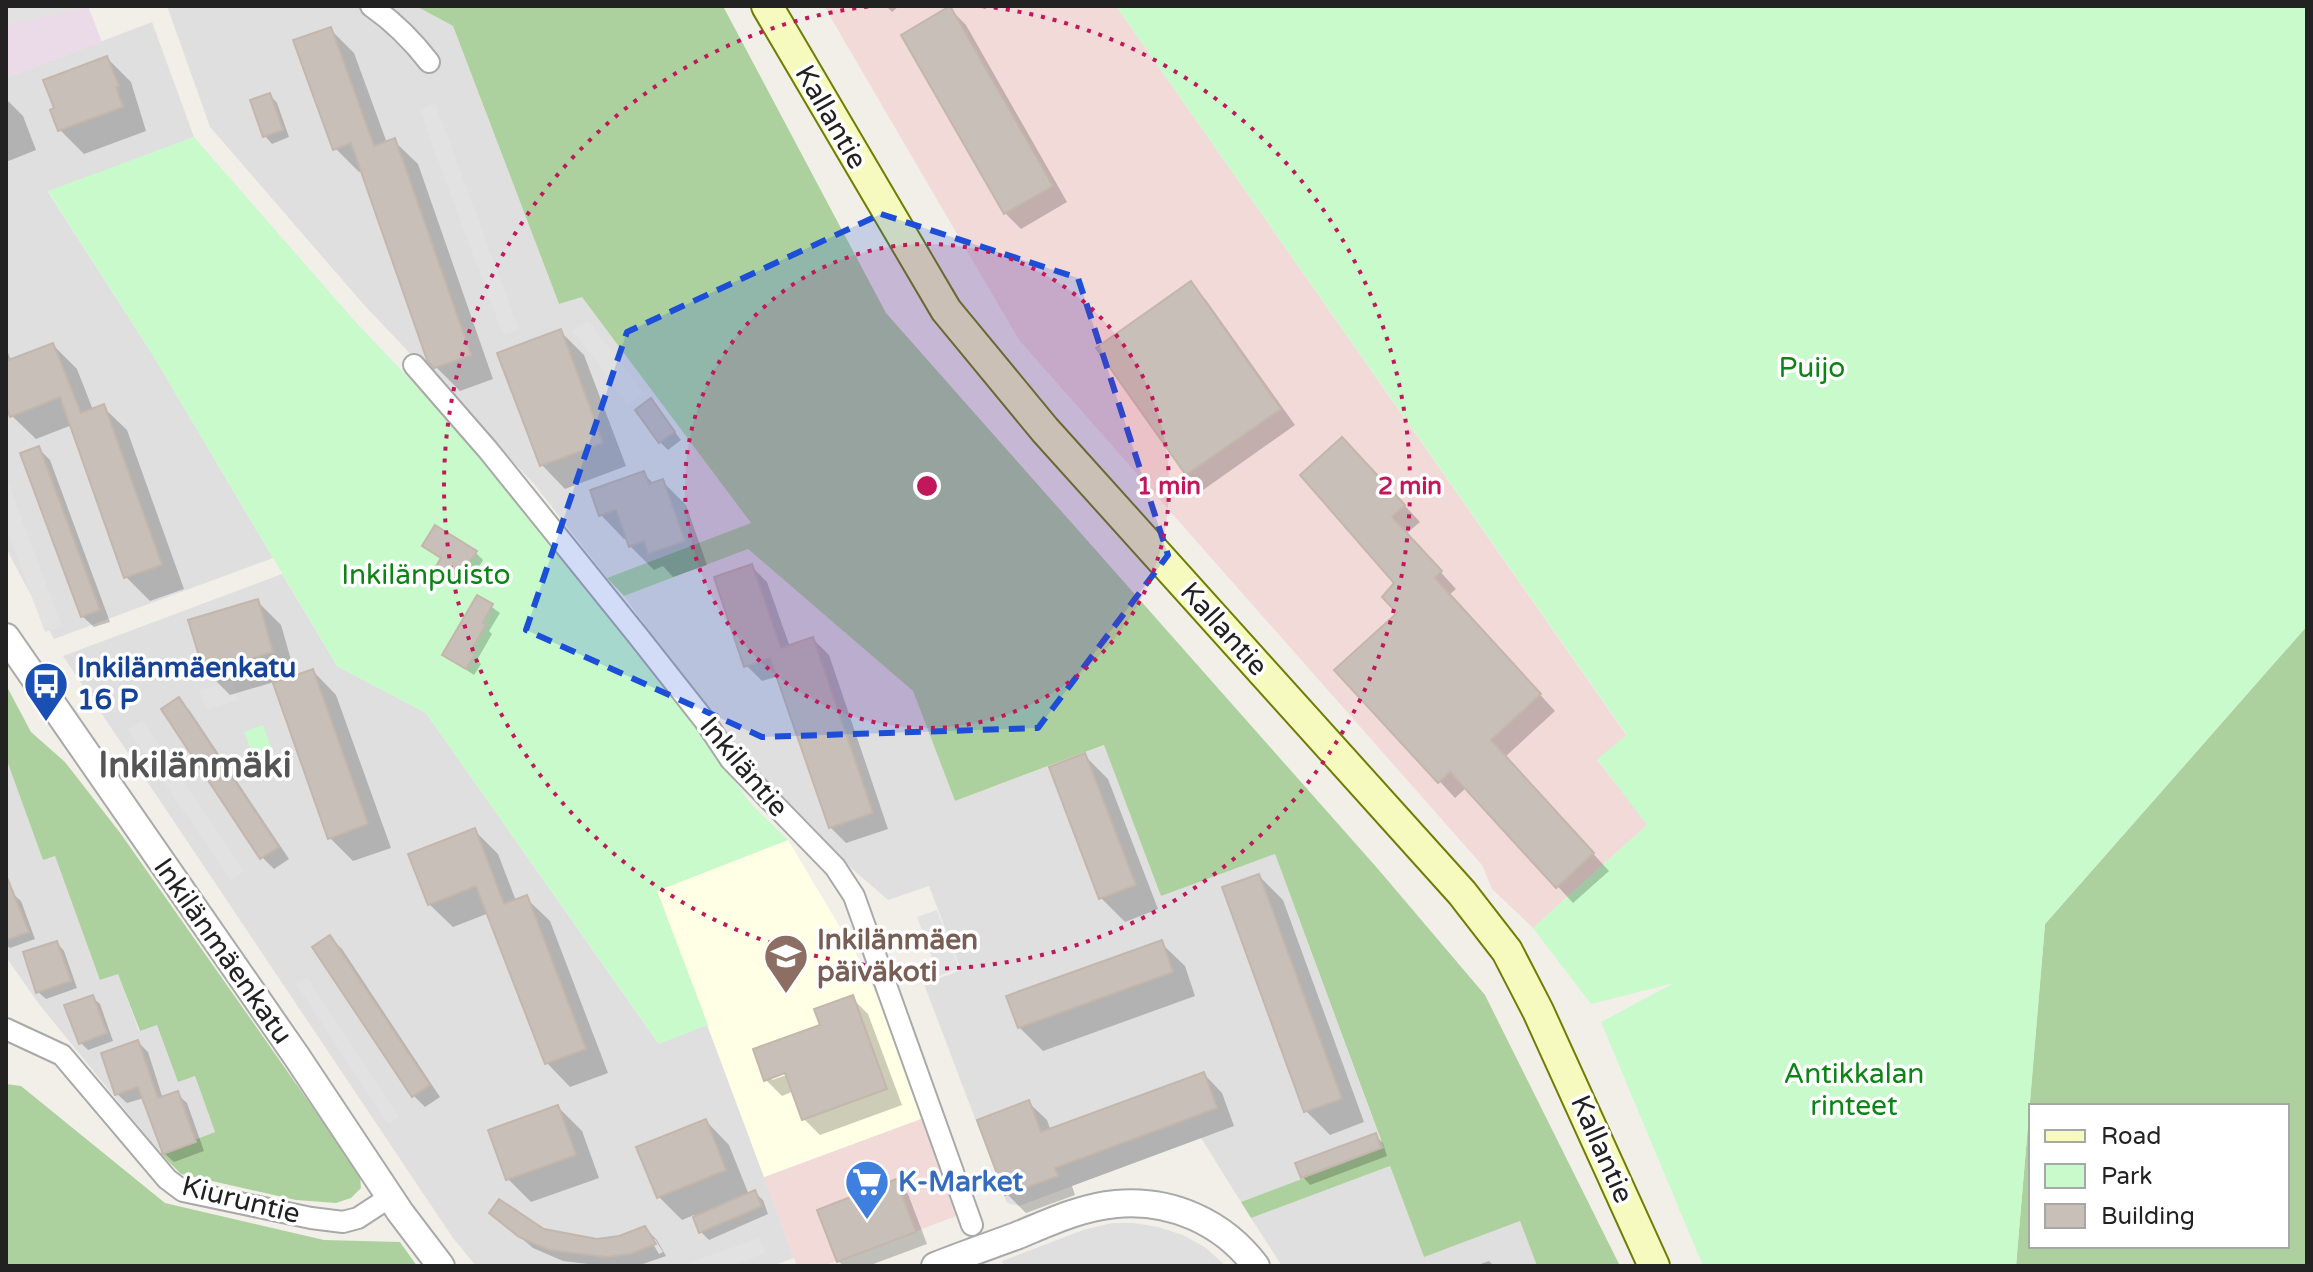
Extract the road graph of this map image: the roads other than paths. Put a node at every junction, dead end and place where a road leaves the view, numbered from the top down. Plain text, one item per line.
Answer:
1 (371, 6) edge
2 (767, 6) edge
3 (429, 62) dead end
4 (414, 365) dead end
5 (6, 637) edge
6 (6, 1029) edge
7 (390, 1197) junction
8 (972, 1225) dead end
9 (441, 1266) edge
10 (935, 1266) edge
11 (1256, 1266) edge
12 (1654, 1266) edge

1 - 3 street
2 - 12 main road, Kallantie
4 - 8 street, Inkiläntie
5 - 7 street, Inkilänmäenkatu
6 - 7 street, Kiuruntie
7 - 9 street, Inkilänmäenkatu
10 - 11 street

